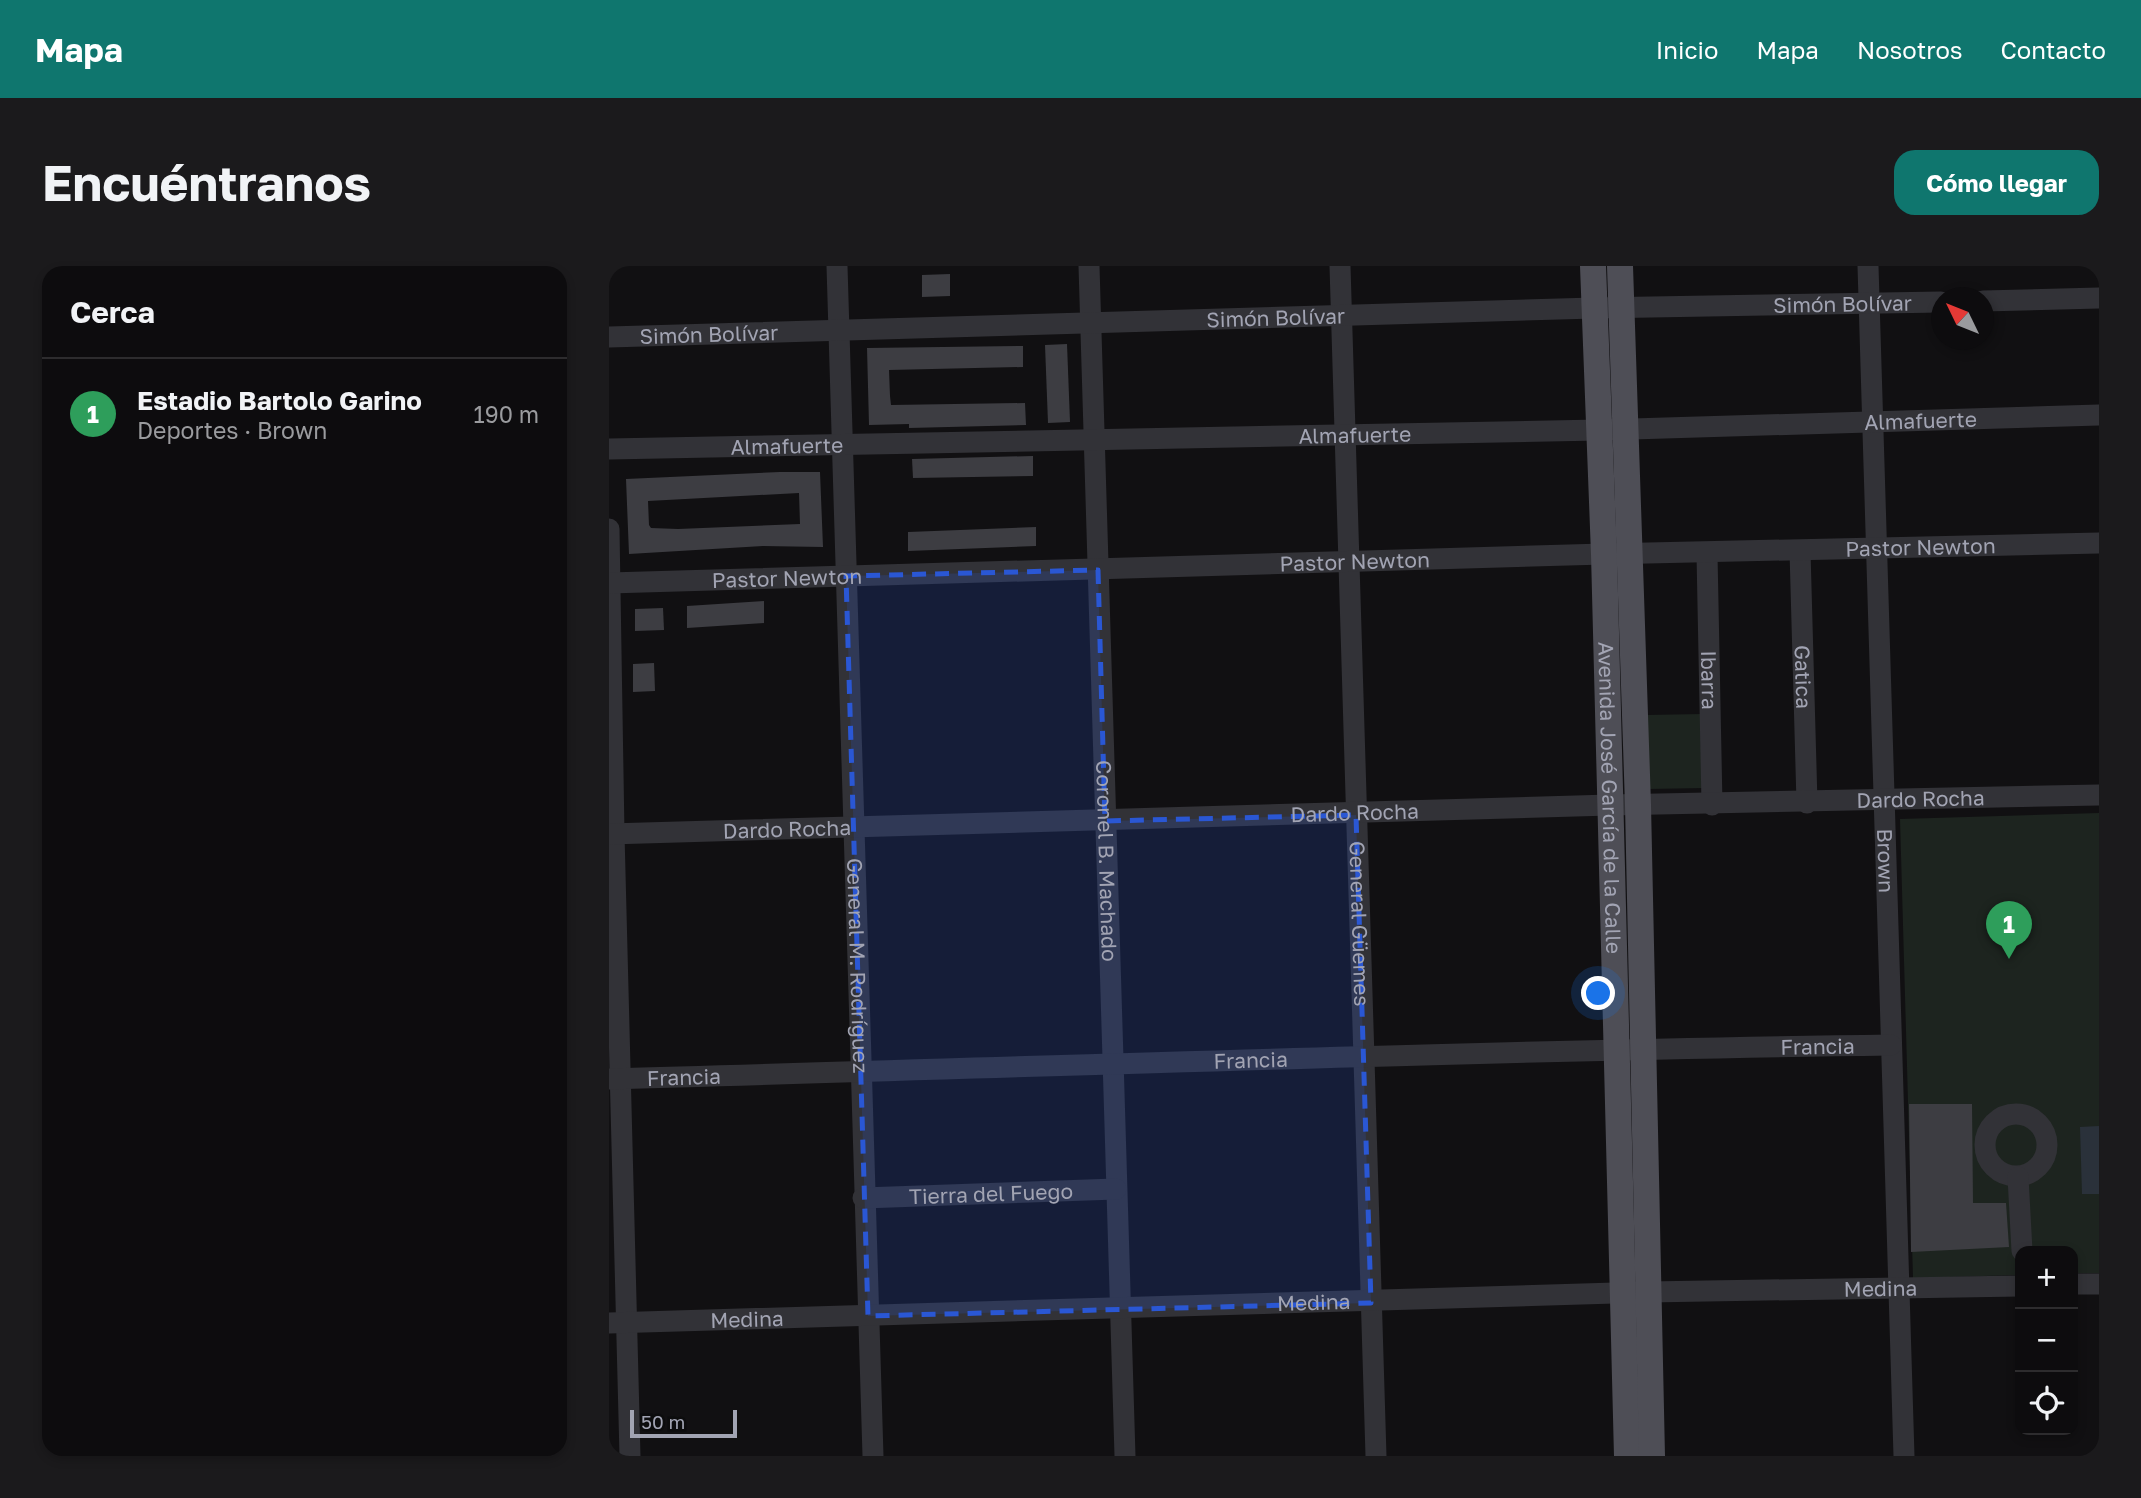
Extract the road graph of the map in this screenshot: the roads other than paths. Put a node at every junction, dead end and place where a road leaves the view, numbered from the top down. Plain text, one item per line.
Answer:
1 (837, 266) edge
2 (1089, 266) edge
3 (1340, 266) edge
4 (1593, 266) edge
5 (1620, 266) edge
6 (1868, 266) edge
7 (2099, 298) edge
8 (1994, 301) edge
9 (1931, 302) edge
10 (1869, 304) junction
11 (1621, 307) junction
12 (1594, 308) junction
13 (1341, 318) junction
14 (1090, 324) junction
15 (839, 331) junction
16 (609, 337) edge
17 (2099, 415) edge
18 (1873, 420) junction
19 (1612, 429) junction
20 (1345, 434) junction
21 (1094, 440) junction
22 (842, 444) junction
23 (609, 449) edge
24 (609, 529) edge
25 (2099, 543) edge
26 (1877, 549) junction
27 (1800, 551) junction
28 (1617, 553) junction
29 (1707, 554) junction
30 (1349, 563) junction
31 (1098, 570) junction
32 (846, 576) junction
33 (610, 583) edge
34 (611, 708) edge
35 (2099, 795) edge
36 (1884, 801) junction
37 (1807, 803) junction
38 (1610, 805) junction
39 (1638, 805) junction
40 (1713, 805) junction
41 (1356, 815) junction
42 (1105, 821) junction
43 (854, 828) junction
44 (611, 834) edge
45 (1891, 1045) junction
46 (1614, 1048) junction
47 (1641, 1049) junction
48 (1364, 1059) junction
49 (1113, 1066) junction
50 (861, 1072) junction
51 (615, 1079) edge
52 (2018, 1177) dead end
53 (1117, 1189) junction
54 (863, 1198) junction
55 (2022, 1246) edge
56 (2078, 1284) edge
57 (2099, 1284) edge
58 (2015, 1286) edge
59 (1899, 1289) junction
60 (1636, 1293) junction
61 (1371, 1303) junction
62 (1120, 1309) junction
63 (868, 1316) junction
64 (617, 1322) edge
65 (630, 1456) edge
66 (873, 1456) edge
67 (1125, 1456) edge
68 (1376, 1456) edge
69 (1627, 1456) edge
70 (1652, 1456) edge
71 (1904, 1456) edge

1 - 15 street, General M. Rodríguez
2 - 14 street, Coronel B. Machado
3 - 13 street, General Güemes
4 - 12 main road, Avenida José García de la Calle
5 - 11 main road, Avenida José García de la Calle
6 - 10 street, Brown
7 - 8 street
9 - 10 street, Simón Bolívar
10 - 11 street, Simón Bolívar
10 - 18 street, Brown
11 - 12 street, Simón Bolívar
11 - 19 main road, Avenida José García de la Calle
12 - 13 street, Simón Bolívar
12 - 19 main road, Avenida José García de la Calle
13 - 14 street, Simón Bolívar
13 - 20 street, General Güemes
14 - 15 street, Simón Bolívar
14 - 21 street, Coronel B. Machado
15 - 16 street, Simón Bolívar
15 - 22 street, General M. Rodríguez
17 - 18 street, Almafuerte
18 - 19 street, Almafuerte
18 - 26 street, Brown
19 - 20 street, Almafuerte
19 - 28 main road, Avenida José García de la Calle
20 - 21 street, Almafuerte
20 - 30 street, General Güemes
21 - 22 street, Almafuerte
21 - 31 street, Coronel B. Machado
22 - 23 street, Almafuerte
22 - 32 street, General M. Rodríguez
24 - 33 street
25 - 26 street, Pastor Newton
26 - 27 street, Pastor Newton
26 - 36 street, Brown
27 - 29 street, Pastor Newton
27 - 37 street, Gatica
28 - 29 street, Pastor Newton
28 - 30 street, Pastor Newton
28 - 38 main road, Avenida José García de la Calle
28 - 39 main road, Avenida José García de la Calle
29 - 40 street, Ibarra
30 - 31 street, Pastor Newton
30 - 41 street, General Güemes
31 - 32 street, Pastor Newton
31 - 42 street, Coronel B. Machado
32 - 33 street, Pastor Newton
32 - 43 street, General M. Rodríguez
33 - 34 street
34 - 44 street
35 - 36 street, Dardo Rocha
36 - 37 street, Dardo Rocha
36 - 45 street, Brown
37 - 40 street, Dardo Rocha
38 - 39 street, Dardo Rocha
38 - 41 street, Dardo Rocha
38 - 46 main road, Avenida José García de la Calle
39 - 40 street, Dardo Rocha
39 - 47 main road, Avenida José García de la Calle
41 - 42 street, Dardo Rocha
41 - 48 street, General Güemes
42 - 43 street, Dardo Rocha
42 - 49 street, Coronel B. Machado
43 - 44 street, Dardo Rocha
43 - 50 street, General M. Rodríguez
44 - 51 street
45 - 47 street, Francia
45 - 59 street, Brown
46 - 47 street, Francia
46 - 48 street, Francia
46 - 60 main road, Avenida José García de la Calle
47 - 60 main road, Avenida José García de la Calle
48 - 49 street, Francia
48 - 61 street, General Güemes
49 - 50 street, Francia
49 - 53 street, Coronel B. Machado
50 - 51 street, Francia
50 - 54 street, General M. Rodríguez
51 - 64 street
52 - 55 street
53 - 54 street, Tierra del Fuego
53 - 62 street, Coronel B. Machado
54 - 63 street, General M. Rodríguez
56 - 57 street
58 - 59 street, Medina
59 - 60 street, Medina
59 - 71 street, Brown
60 - 61 street, Medina
60 - 69 main road, Avenida José García de la Calle
60 - 70 main road, Avenida José García de la Calle
61 - 62 street, Medina
61 - 68 street, General Güemes
62 - 63 street, Medina
62 - 67 street, Coronel B. Machado
63 - 64 street, Medina
63 - 66 street, General M. Rodríguez
64 - 65 street

